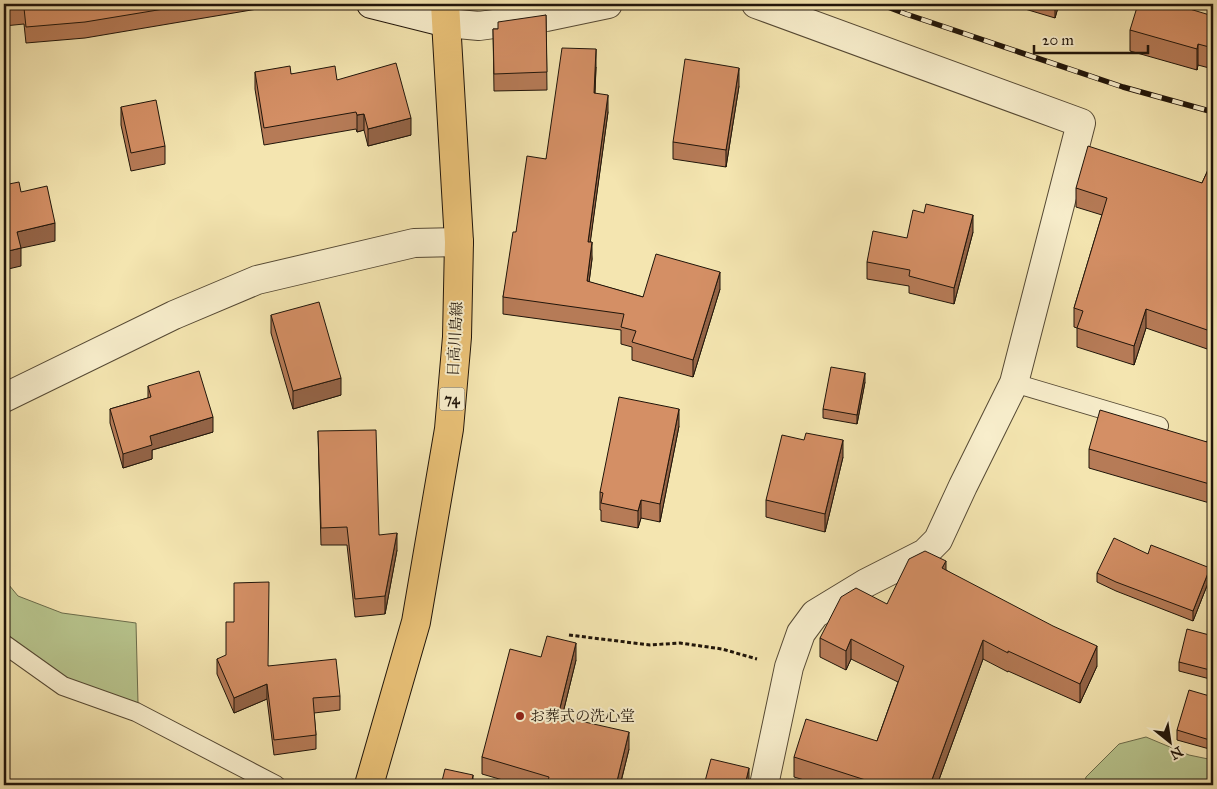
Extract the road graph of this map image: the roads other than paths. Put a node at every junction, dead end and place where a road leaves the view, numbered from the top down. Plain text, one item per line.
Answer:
1 (372, 4) edge
2 (608, 4) edge
3 (756, 4) edge
4 (446, 13) edge
5 (458, 242) junction
6 (1014, 382) junction
7 (4, 398) edge
8 (1159, 426) edge
9 (4, 644) edge
10 (276, 785) edge
11 (369, 785) edge
12 (764, 785) edge

1 - 4 street
2 - 4 street
3 - 6 street
4 - 5 main road, 日高川島線 / 74
5 - 7 street
5 - 11 main road, 日高川島線 / 74
6 - 8 lane
6 - 12 street
9 - 10 lane

